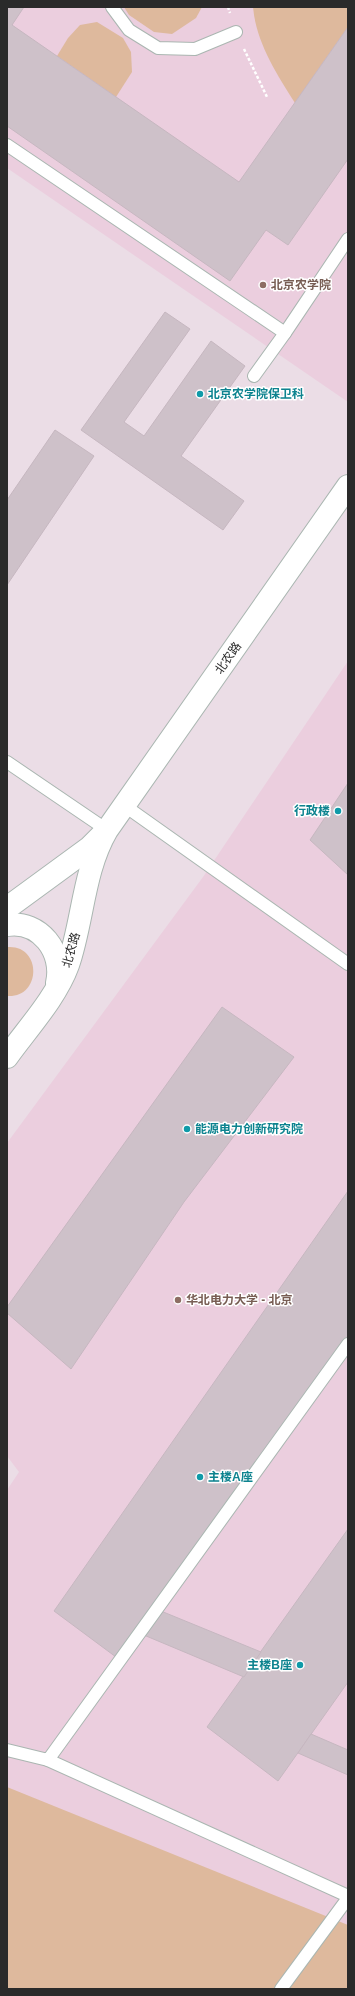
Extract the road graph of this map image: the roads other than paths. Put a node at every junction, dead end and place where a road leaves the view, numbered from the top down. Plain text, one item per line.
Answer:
1 (112, 7) edge
2 (236, 32) road end
3 (7, 145) edge
4 (348, 239) edge
5 (285, 333) junction
6 (254, 376) dead end
7 (348, 486) edge
8 (7, 762) edge
9 (125, 806) junction
10 (107, 830) junction
11 (7, 908) edge
12 (7, 924) edge
13 (348, 964) edge
14 (55, 990) junction
15 (7, 1058) edge
16 (348, 1344) edge
17 (7, 1750) edge
18 (48, 1760) junction
19 (348, 1897) edge
20 (282, 1989) edge

1 - 2 lane
3 - 5 lane
4 - 5 lane
5 - 6 lane
7 - 9 street, 北农路
8 - 10 lane
9 - 10 street, 北农路
9 - 13 lane
10 - 11 street, 北农路
10 - 14 street, 北农路
12 - 14 street
14 - 15 street, 北农路
16 - 18 lane
17 - 18 lane
18 - 19 lane
19 - 20 lane

